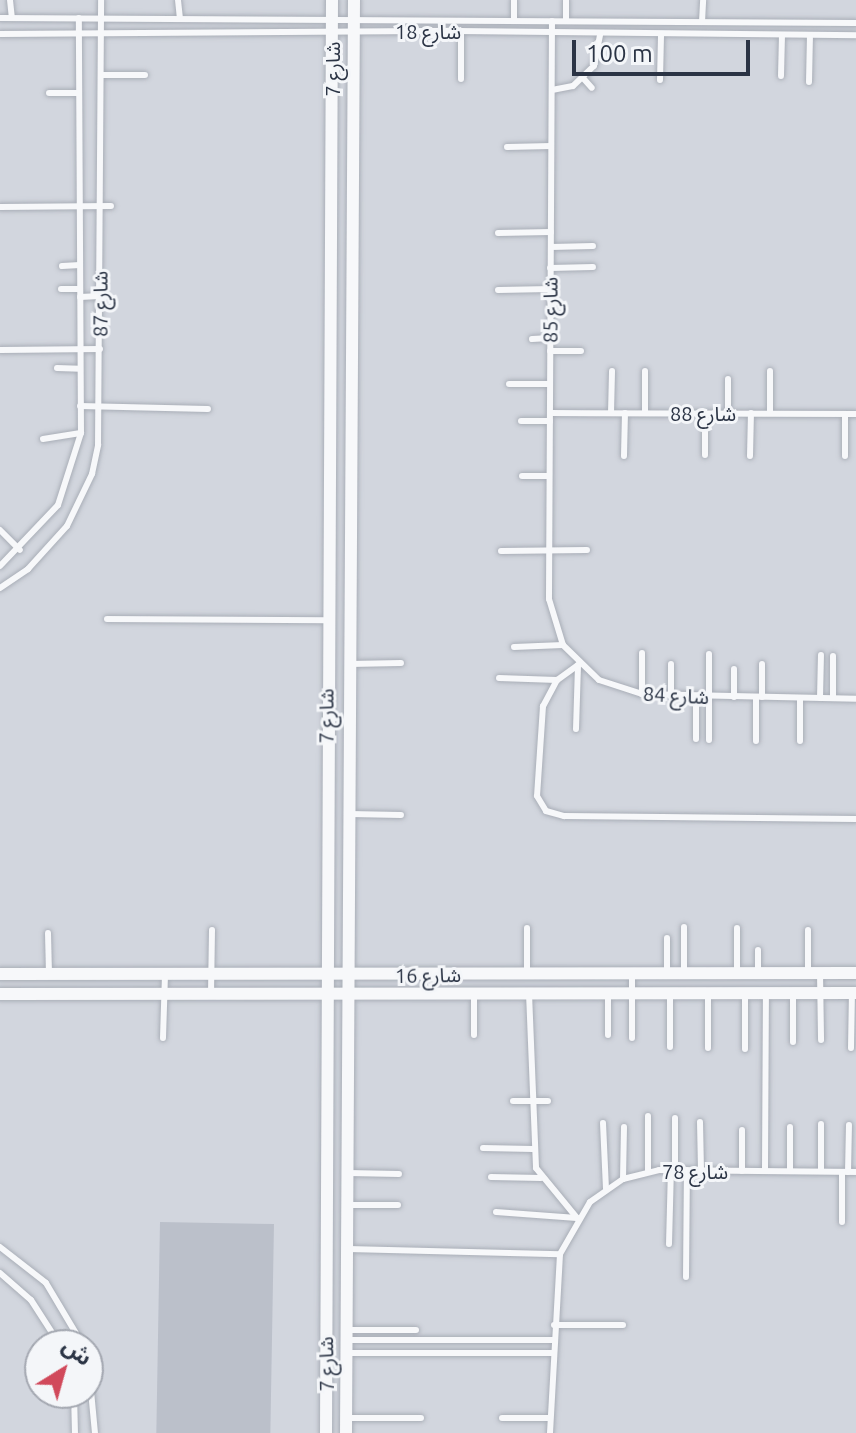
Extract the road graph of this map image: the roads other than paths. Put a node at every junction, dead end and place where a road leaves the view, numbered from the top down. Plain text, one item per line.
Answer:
1 (10, 0) edge
2 (101, 0) edge
3 (178, 0) edge
4 (332, 0) edge
5 (354, 0) edge
6 (514, 0) edge
7 (566, 0) edge
8 (703, 0) edge
9 (0, 18) edge
10 (12, 18) junction
11 (79, 18) junction
12 (101, 18) junction
13 (180, 19) junction
14 (514, 21) junction
15 (552, 21) junction
16 (566, 21) junction
17 (702, 22) junction
18 (856, 23) edge
19 (332, 26) junction
20 (354, 26) junction
21 (461, 31) junction
22 (552, 33) junction
23 (0, 34) edge
24 (79, 35) junction
25 (101, 35) junction
26 (600, 35) junction
27 (661, 35) junction
28 (782, 35) junction
29 (810, 35) junction
30 (856, 35) edge
31 (101, 75) junction
32 (145, 75) dead end
33 (781, 76) dead end
34 (583, 78) junction
35 (461, 79) dead end
36 (660, 80) dead end
37 (809, 82) dead end
38 (592, 88) dead end
39 (552, 90) junction
40 (49, 93) dead end
41 (79, 93) junction
42 (551, 146) junction
43 (507, 147) dead end
44 (79, 206) junction
45 (101, 206) junction
46 (111, 206) dead end
47 (0, 207) edge
48 (551, 232) junction
49 (498, 233) dead end
50 (593, 246) dead end
51 (551, 247) junction
52 (80, 265) junction
53 (62, 266) dead end
54 (593, 267) dead end
55 (550, 268) junction
56 (61, 289) dead end
57 (550, 289) junction
58 (498, 290) dead end
59 (80, 293) junction
60 (100, 296) junction
61 (550, 338) junction
62 (532, 339) dead end
63 (80, 349) junction
64 (100, 349) junction
65 (0, 350) edge
66 (550, 351) junction
67 (581, 351) dead end
68 (57, 368) dead end
69 (80, 369) junction
70 (612, 371) dead end
71 (645, 371) dead end
72 (770, 371) dead end
73 (728, 379) dead end
74 (509, 384) dead end
75 (550, 384) junction
76 (80, 406) junction
77 (100, 406) junction
78 (208, 409) dead end
79 (611, 413) junction
80 (625, 413) junction
81 (645, 413) junction
82 (705, 413) junction
83 (728, 413) junction
84 (751, 413) junction
85 (770, 413) junction
86 (845, 414) junction
87 (856, 414) edge
88 (550, 417) junction
89 (521, 421) dead end
90 (81, 433) junction
91 (43, 439) dead end
92 (705, 455) dead end
93 (624, 456) dead end
94 (750, 456) dead end
95 (845, 456) dead end
96 (522, 476) dead end
97 (549, 476) junction
98 (0, 530) edge
99 (549, 550) junction
100 (587, 550) dead end
101 (501, 551) dead end
102 (18, 552) junction
103 (0, 566) edge
104 (0, 588) edge
105 (549, 599) joint
106 (107, 619) dead end
107 (325, 620) junction
108 (563, 645) junction
109 (514, 647) dead end
110 (642, 653) dead end
111 (709, 654) dead end
112 (821, 655) dead end
113 (833, 656) dead end
114 (401, 663) dead end
115 (350, 664) junction
116 (671, 664) dead end
117 (762, 664) dead end
118 (578, 665) junction
119 (734, 669) dead end
120 (499, 678) dead end
121 (557, 680) junction
122 (642, 694) junction
123 (671, 696) junction
124 (696, 697) junction
125 (709, 697) junction
126 (734, 697) junction
127 (759, 697) junction
128 (800, 698) junction
129 (820, 698) junction
130 (833, 698) junction
131 (856, 699) edge
132 (576, 729) dead end
133 (696, 739) dead end
134 (709, 740) dead end
135 (756, 741) dead end
136 (800, 741) dead end
137 (350, 814) junction
138 (401, 815) dead end
139 (856, 819) edge
140 (684, 927) dead end
141 (527, 928) dead end
142 (737, 928) dead end
143 (212, 930) dead end
144 (808, 930) dead end
145 (48, 933) dead end
146 (667, 938) dead end
147 (758, 950) dead end
148 (667, 970) junction
149 (632, 971) junction
150 (684, 971) junction
151 (737, 972) junction
152 (758, 972) junction
153 (527, 973) junction
154 (814, 973) junction
155 (856, 973) edge
156 (0, 974) edge
157 (49, 974) junction
158 (165, 975) junction
159 (211, 975) junction
160 (328, 975) junction
161 (452, 975) junction
162 (349, 976) junction
163 (632, 991) junction
164 (670, 991) junction
165 (608, 992) junction
166 (708, 992) junction
167 (745, 992) junction
168 (766, 992) junction
169 (327, 993) junction
170 (349, 993) junction
171 (474, 993) junction
172 (529, 993) junction
173 (793, 993) junction
174 (820, 993) junction
175 (854, 993) edge
176 (0, 994) edge
177 (165, 994) junction
178 (211, 994) junction
179 (452, 994) junction
180 (474, 1035) dead end
181 (608, 1035) dead end
182 (163, 1038) dead end
183 (632, 1038) dead end
184 (821, 1040) dead end
185 (793, 1042) dead end
186 (670, 1047) dead end
187 (708, 1048) dead end
188 (851, 1048) dead end
189 (745, 1049) dead end
190 (513, 1101) dead end
191 (532, 1101) junction
192 (548, 1101) dead end
193 (648, 1116) dead end
194 (675, 1118) dead end
195 (700, 1122) dead end
196 (603, 1123) dead end
197 (821, 1124) dead end
198 (849, 1125) dead end
199 (624, 1127) dead end
200 (790, 1127) dead end
201 (742, 1130) dead end
202 (483, 1148) dead end
203 (533, 1149) junction
204 (673, 1170) junction
205 (687, 1170) junction
206 (701, 1170) junction
207 (742, 1171) junction
208 (765, 1171) junction
209 (790, 1171) junction
210 (821, 1171) junction
211 (648, 1172) junction
212 (849, 1172) edge
213 (348, 1173) junction
214 (399, 1174) dead end
215 (491, 1177) dead end
216 (541, 1178) junction
217 (623, 1179) junction
218 (606, 1188) junction
219 (348, 1205) junction
220 (398, 1205) dead end
221 (496, 1212) dead end
222 (577, 1218) junction
223 (842, 1222) dead end
224 (669, 1244) dead end
225 (0, 1247) edge
226 (347, 1249) junction
227 (560, 1254) junction
228 (0, 1273) edge
229 (686, 1277) dead end
230 (554, 1325) junction
231 (623, 1325) dead end
232 (50, 1329) edge
233 (73, 1329) edge
234 (416, 1330) dead end
235 (554, 1340) junction
236 (347, 1341) junction
237 (553, 1353) junction
238 (74, 1409) edge
239 (93, 1409) edge
240 (346, 1418) junction
241 (421, 1418) dead end
242 (502, 1418) dead end
243 (550, 1418) junction
244 (75, 1433) edge
245 (95, 1433) edge
246 (326, 1433) edge
247 (346, 1433) edge
248 (550, 1433) edge

1 - 10 lane
2 - 12 lane, شارع 87
3 - 13 lane
4 - 19 street, شارع 7
5 - 20 street, شارع 7
6 - 14 lane
7 - 16 lane
8 - 17 lane
9 - 10 lane, شارع 18
10 - 11 lane, شارع 18
11 - 12 lane, شارع 18
11 - 24 lane, شارع 87
12 - 13 lane, شارع 18
12 - 25 lane, شارع 87
13 - 19 lane, شارع 18
14 - 15 lane, شارع 18
14 - 20 lane, شارع 18
15 - 16 lane, شارع 18
15 - 22 lane, شارع 85
16 - 17 lane, شارع 18
17 - 18 lane, شارع 18
19 - 20 lane, شارع 18
19 - 20 lane, شارع 18
19 - 25 lane, شارع 18
19 - 107 street, شارع 7
20 - 21 lane, شارع 18
20 - 115 street, شارع 7
21 - 22 lane, شارع 18
21 - 35 lane
22 - 26 lane, شارع 18
22 - 39 lane, شارع 85
23 - 24 lane, شارع 18
24 - 25 lane, شارع 18
24 - 41 lane, شارع 87
25 - 31 lane, شارع 87
26 - 27 lane, شارع 18
26 - 34 lane
27 - 28 lane, شارع 18
27 - 36 lane
28 - 29 lane, شارع 18
28 - 33 lane
29 - 30 lane, شارع 18
29 - 37 lane
31 - 32 lane
31 - 45 lane, شارع 87
34 - 38 lane
34 - 39 lane
39 - 42 lane, شارع 85
40 - 41 lane
41 - 44 lane, شارع 87
42 - 43 lane
42 - 48 lane, شارع 85
44 - 45 lane
44 - 47 lane
44 - 52 lane, شارع 87
45 - 46 lane
45 - 60 lane, شارع 87
48 - 49 lane
48 - 51 lane, شارع 85
50 - 51 lane
51 - 55 lane, شارع 85
52 - 53 lane
52 - 59 lane, شارع 87
54 - 55 lane
55 - 57 lane, شارع 85
56 - 59 lane
57 - 58 lane
57 - 61 lane, شارع 85
59 - 60 lane
59 - 63 lane, شارع 87
60 - 64 lane, شارع 87
61 - 62 lane
61 - 66 lane, شارع 85
63 - 64 lane
63 - 65 lane
63 - 69 lane, شارع 87
64 - 77 lane, شارع 87
66 - 67 lane
66 - 75 lane, شارع 85
68 - 69 lane
69 - 76 lane, شارع 87
70 - 79 lane
71 - 81 lane
72 - 85 lane
73 - 83 lane
74 - 75 lane
75 - 88 lane, شارع 85
76 - 77 lane
76 - 90 lane, شارع 87
77 - 78 lane
77 - 104 lane, شارع 87
79 - 80 lane, شارع 88
79 - 88 lane, شارع 88
80 - 81 lane, شارع 88
80 - 93 lane
81 - 82 lane, شارع 88
82 - 83 lane, شارع 88
82 - 92 lane
83 - 84 lane, شارع 88
84 - 85 lane, شارع 88
84 - 94 lane
85 - 86 lane, شارع 88
86 - 87 lane, شارع 88
86 - 95 lane
88 - 89 lane, شارع 88
88 - 97 lane, شارع 85
90 - 91 lane
90 - 102 lane, شارع 87
96 - 97 lane
97 - 99 lane, شارع 85
98 - 102 lane
99 - 100 lane
99 - 101 lane
99 - 105 lane, شارع 85
102 - 103 lane, شارع 87
105 - 108 lane, شارع 84
106 - 107 lane
107 - 160 street, شارع 7
108 - 109 lane
108 - 118 lane, شارع 84
110 - 122 lane
111 - 125 lane
112 - 129 lane
113 - 130 lane
114 - 115 lane
115 - 137 street, شارع 7
116 - 123 lane
117 - 127 lane
118 - 121 lane
118 - 122 lane, شارع 84
118 - 132 lane
119 - 126 lane
120 - 121 lane
121 - 139 lane
122 - 123 lane, شارع 84
123 - 124 lane, شارع 84
124 - 125 lane, شارع 84
124 - 133 lane
125 - 126 lane, شارع 84
125 - 134 lane
126 - 127 lane, شارع 84
127 - 128 lane, شارع 84
127 - 135 lane
128 - 129 lane, شارع 84
128 - 136 lane
129 - 130 lane, شارع 84
130 - 131 lane, شارع 84
137 - 138 lane
137 - 162 street, شارع 7
140 - 150 lane
141 - 153 lane
142 - 151 lane
143 - 159 lane
144 - 154 lane
145 - 157 lane
146 - 148 lane
147 - 152 lane
148 - 149 street, شارع 16
148 - 150 street, شارع 16
149 - 153 street, شارع 16
149 - 163 lane
150 - 151 street, شارع 16
151 - 152 street, شارع 16
152 - 154 street, شارع 16
153 - 161 street, شارع 16
154 - 155 street, شارع 16
154 - 174 lane
156 - 157 street, شارع 16
157 - 158 street, شارع 16
158 - 159 street, شارع 16
158 - 177 lane
159 - 160 street, شارع 16
159 - 178 lane
160 - 162 street, شارع 16
160 - 169 street, شارع 7
161 - 162 street, شارع 16
161 - 179 street
162 - 170 street, شارع 7
163 - 164 street, شارع 16
163 - 165 street, شارع 16
163 - 183 lane
164 - 166 street, شارع 16
164 - 186 lane
165 - 172 street, شارع 16
165 - 181 lane
166 - 167 street, شارع 16
166 - 187 lane
167 - 168 street, شارع 16
167 - 189 lane
168 - 173 street, شارع 16
168 - 208 lane
169 - 170 street, شارع 16
169 - 178 street, شارع 16
169 - 246 street, شارع 7
170 - 179 street, شارع 16
170 - 213 street, شارع 7
171 - 172 street, شارع 16
171 - 179 street, شارع 16
171 - 180 lane
172 - 191 lane
173 - 174 street, شارع 16
173 - 185 lane
174 - 175 street, شارع 16
174 - 184 lane
175 - 188 lane
176 - 177 street, شارع 16
177 - 178 street, شارع 16
177 - 182 lane
190 - 191 lane
191 - 192 lane
191 - 203 lane
193 - 211 lane
194 - 204 lane
195 - 206 lane
196 - 218 lane
197 - 210 lane
198 - 212 lane
199 - 217 lane
200 - 209 lane
201 - 207 lane
202 - 203 lane
203 - 216 lane
204 - 205 lane, شارع 78
204 - 211 lane, شارع 78
204 - 224 lane
205 - 206 lane, شارع 78
205 - 229 lane
206 - 207 lane, شارع 78
207 - 208 lane, شارع 78
208 - 209 lane, شارع 78
209 - 210 lane, شارع 78
210 - 212 lane, شارع 78
211 - 217 lane, شارع 78
212 - 223 lane
213 - 214 lane
213 - 219 street, شارع 7
215 - 216 lane
216 - 222 lane
217 - 218 lane, شارع 78
218 - 222 lane, شارع 78
219 - 220 lane
219 - 226 street, شارع 7
221 - 222 lane
222 - 227 lane, شارع 78
225 - 233 lane
226 - 227 lane
226 - 236 street, شارع 7
227 - 230 lane, شارع 78
228 - 232 lane
230 - 231 lane
230 - 235 lane, شارع 78
234 - 236 lane
235 - 236 lane
235 - 237 lane, شارع 78
236 - 237 lane
236 - 240 street, شارع 7
237 - 243 lane, شارع 78
238 - 244 lane
239 - 245 lane
240 - 241 lane
240 - 247 street, شارع 7
242 - 243 lane
243 - 248 lane, شارع 78

